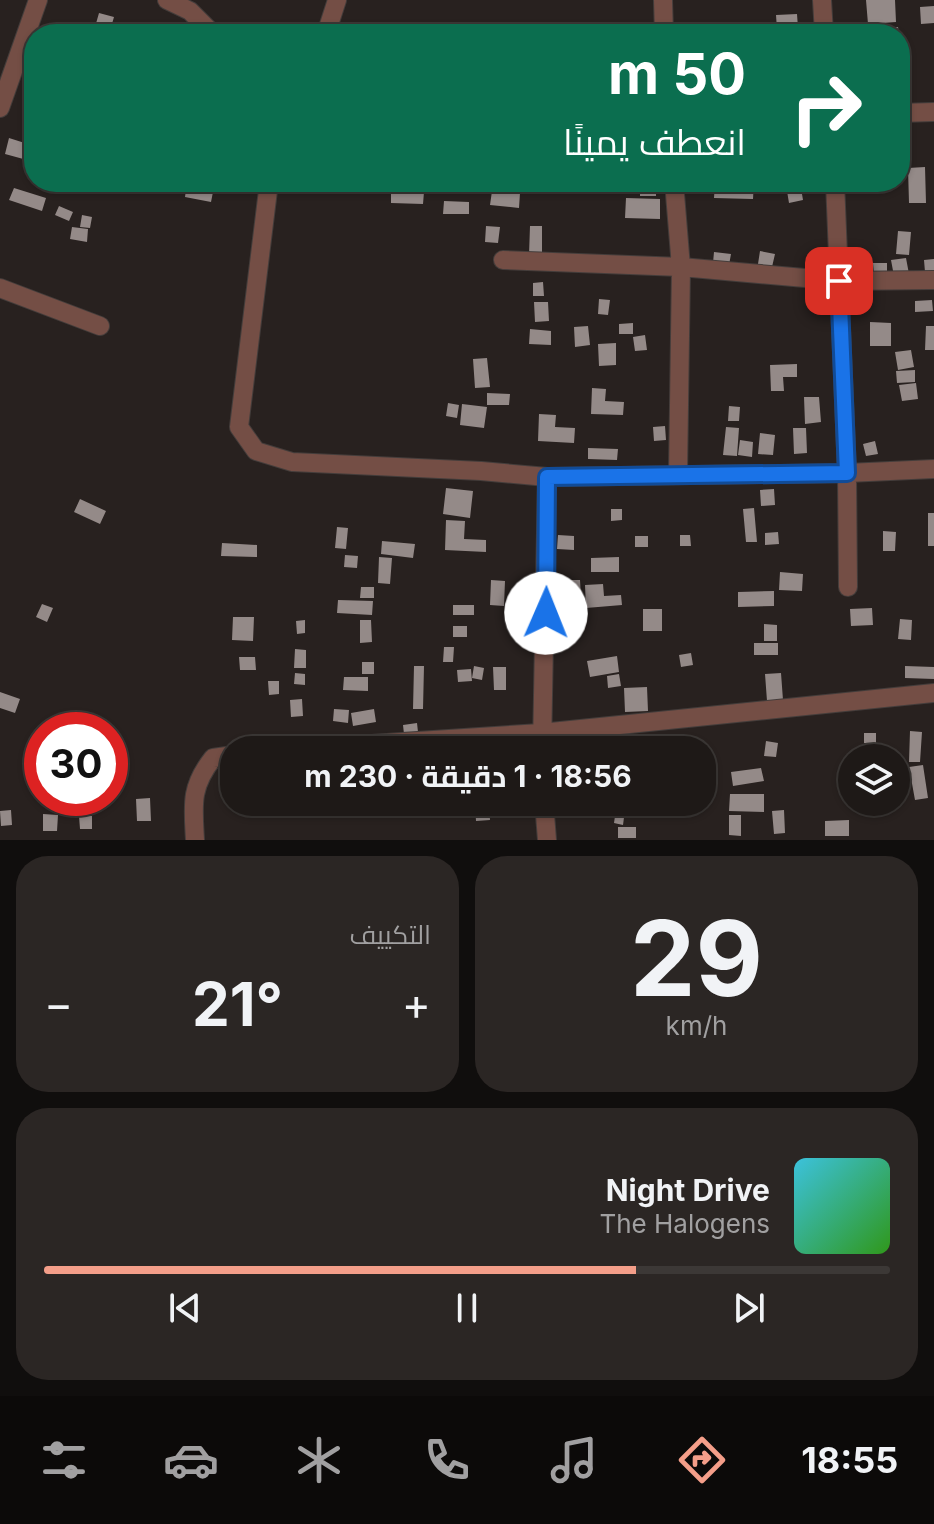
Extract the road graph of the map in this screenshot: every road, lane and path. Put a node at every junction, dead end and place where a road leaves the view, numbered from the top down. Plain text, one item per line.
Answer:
1 (38, 0) edge
2 (167, 0) edge
3 (337, 0) edge
4 (663, 0) edge
5 (822, 0) edge
6 (30, 24) edge
7 (203, 24) edge
8 (329, 24) edge
9 (664, 24) edge
10 (823, 24) edge
11 (24, 40) edge
12 (0, 108) edge
13 (934, 112) edge
14 (910, 113) edge
15 (268, 192) edge
16 (675, 192) edge
17 (835, 192) edge
18 (503, 260) dead end
19 (681, 267) junction
20 (934, 280) edge
21 (839, 281) junction
22 (0, 288) edge
23 (100, 326) dead end
24 (934, 469) edge
25 (847, 473) junction
26 (678, 474) junction
27 (547, 477) junction
28 (848, 587) dead end
29 (934, 693) edge
30 (542, 736) edge
31 (590, 736) edge
32 (220, 757) edge
33 (545, 816) edge
34 (195, 840) edge
35 (547, 840) edge

1 - 6 street
2 - 7 street
3 - 8 street
4 - 9 street
5 - 10 street
11 - 12 street
13 - 14 street
15 - 27 street
16 - 19 street
17 - 21 street
18 - 19 street
19 - 21 street
19 - 26 street
20 - 21 street
21 - 25 street
22 - 23 street
24 - 25 street
25 - 26 street
25 - 28 street
26 - 27 street
27 - 30 street
29 - 31 street
32 - 34 street
33 - 35 street

